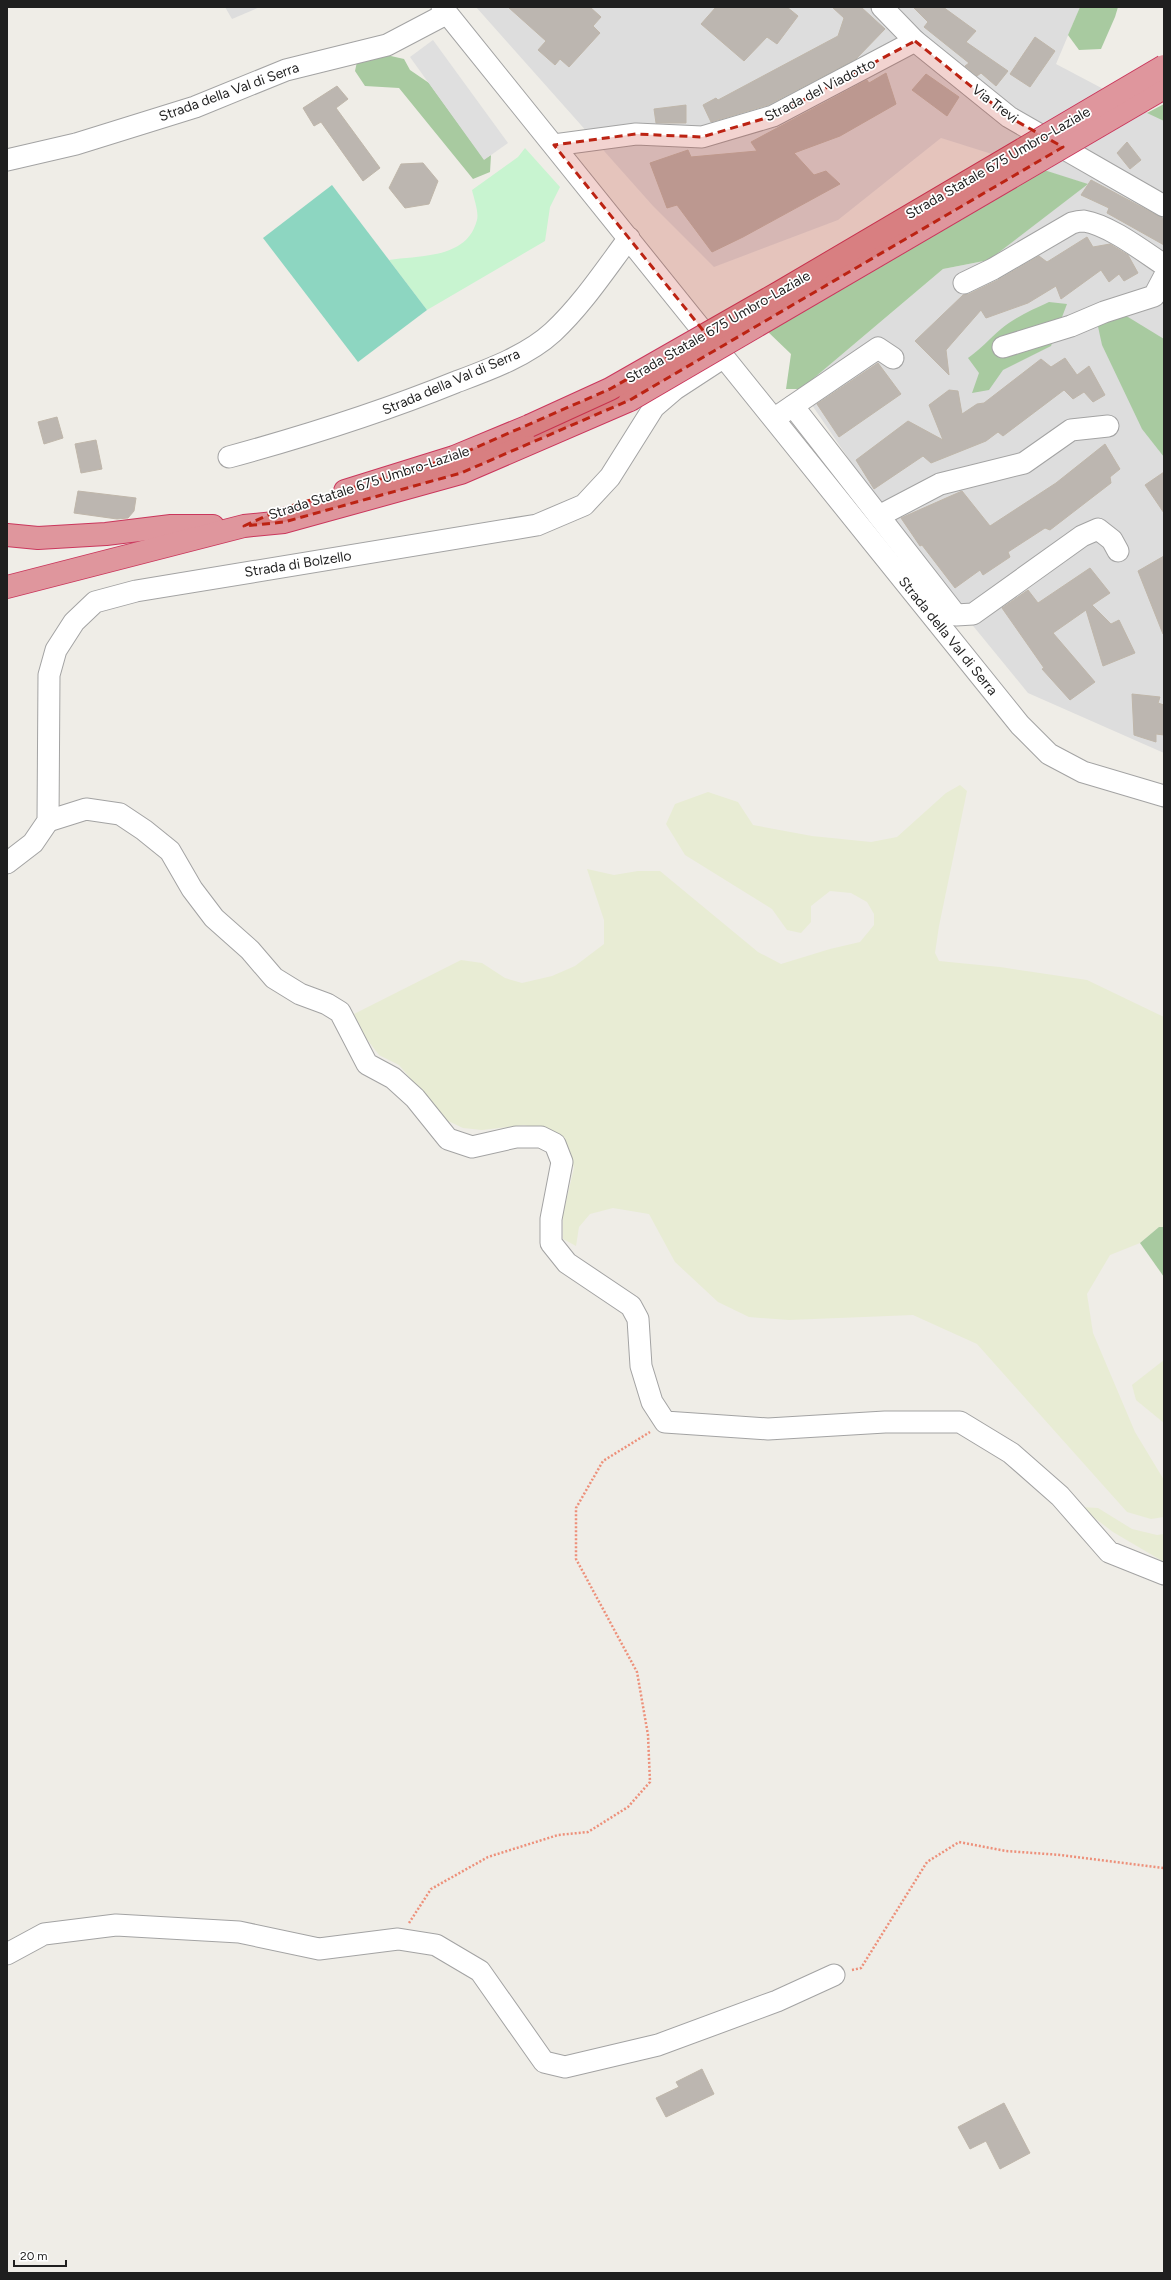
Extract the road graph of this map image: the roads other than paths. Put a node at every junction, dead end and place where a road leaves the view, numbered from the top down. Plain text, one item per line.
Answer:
1 (882, 7) edge
2 (444, 11) edge
3 (915, 41) junction
4 (1164, 66) edge
5 (1164, 88) edge
6 (554, 146) junction
7 (7, 160) edge
8 (1164, 206) edge
9 (629, 238) junction
10 (1164, 265) edge
11 (1164, 277) edge
12 (964, 283) dead end
13 (1003, 347) dead end
14 (724, 357) junction
15 (893, 358) dead end
16 (793, 406) junction
17 (774, 419) junction
18 (1108, 426) dead end
19 (533, 434) junction
20 (229, 457) dead end
21 (879, 516) junction
22 (244, 526) junction
23 (7, 535) edge
24 (1118, 551) dead end
25 (7, 587) edge
26 (1164, 796) edge
27 (48, 821) junction
28 (7, 863) edge
29 (1164, 1574) edge
30 (7, 1954) edge
31 (834, 1976) road end

1 - 3 street, Via Trevi
2 - 6 street, Strada della Val di Serra
2 - 7 street, Strada della Val di Serra
3 - 6 street, Strada del Viadotto
3 - 8 street, Via Trevi
4 - 19 highway, Strada Statale 675 Umbro-Laziale, bridge
5 - 19 highway, Strada Statale 675 Umbro-Laziale, bridge
6 - 9 street, Strada della Val di Serra
9 - 14 street, Strada della Val di Serra
9 - 20 street, Strada della Val di Serra
10 - 12 street
11 - 13 street
14 - 17 street, Strada della Val di Serra
14 - 27 street, Strada di Bolzello
15 - 16 street
16 - 17 street
16 - 21 street, Strada della Val di Serra
17 - 26 street, Strada della Val di Serra
18 - 21 street
19 - 22 highway, Strada Statale 675 Umbro-Laziale
21 - 24 street, Strada della Val di Serra
22 - 23 highway
22 - 25 highway, Strada Statale 675 Umbro-Laziale
27 - 28 street
27 - 29 street
30 - 31 street

